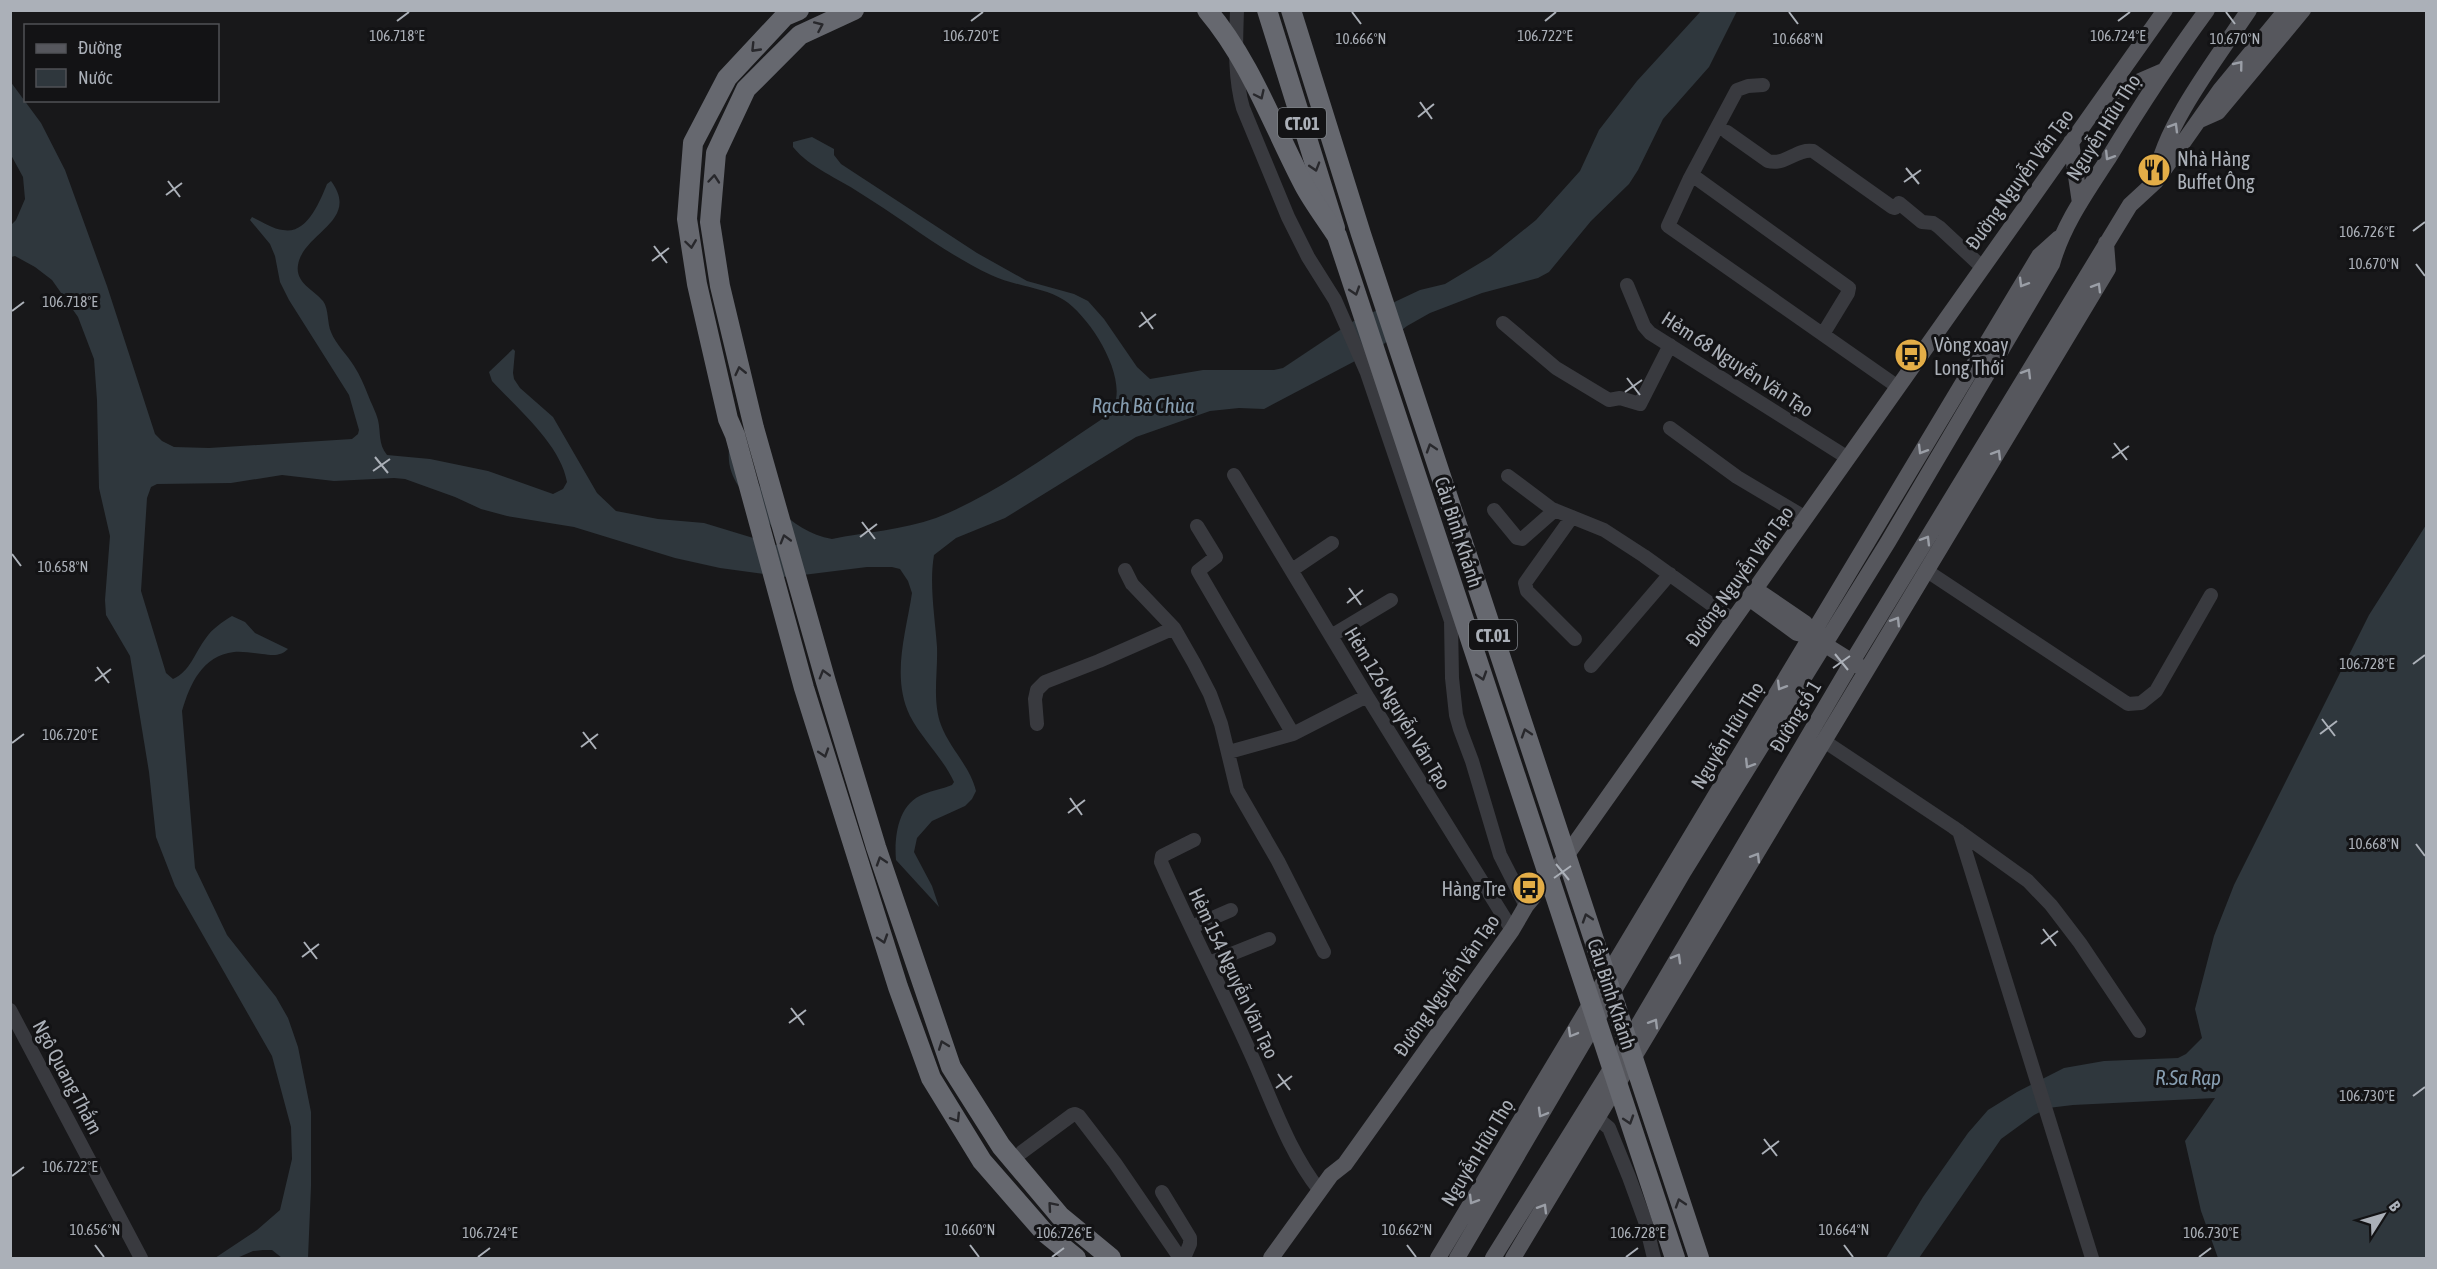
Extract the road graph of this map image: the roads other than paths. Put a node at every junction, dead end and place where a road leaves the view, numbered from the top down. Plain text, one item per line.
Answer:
1 (799, 10) edge
2 (854, 10) edge
3 (1207, 10) edge
4 (1237, 10) edge
5 (1267, 10) edge
6 (1291, 10) edge
7 (2165, 10) edge
8 (2207, 10) edge
9 (2249, 10) edge
10 (2286, 10) edge
11 (2303, 10) edge
12 (2163, 71) junction
13 (1763, 85) dead end
14 (2104, 97) junction
15 (2197, 122) junction
16 (1727, 132) dead end
17 (2071, 142) junction
18 (2056, 163) junction
19 (1692, 175) junction
20 (2156, 181) junction
21 (2080, 203) junction
22 (1337, 236) junction
23 (2106, 243) junction
24 (1982, 267) junction
25 (1627, 285) dead end
26 (1503, 323) dead end
27 (1823, 334) junction
28 (1670, 345) junction
29 (1898, 387) junction
30 (1670, 428) dead end
31 (1848, 458) junction
32 (1234, 475) dead end
33 (1508, 476) dead end
34 (1494, 510) dead end
35 (1555, 510) junction
36 (1572, 517) junction
37 (1806, 518) junction
38 (1197, 526) dead end
39 (1332, 543) dead end
40 (1125, 570) dead end
41 (1292, 570) junction
42 (1927, 571) junction
43 (1670, 574) junction
44 (1752, 593) junction
45 (2211, 595) dead end
46 (1391, 600) dead end
47 (1733, 620) junction
48 (1174, 627) junction
49 (1331, 636) junction
50 (1575, 639) dead end
51 (1818, 639) junction
52 (1592, 666) dead end
53 (1859, 666) junction
54 (1367, 696) junction
55 (1037, 724) dead end
56 (1293, 734) junction
57 (1824, 741) junction
58 (1228, 752) junction
59 (1959, 831) junction
60 (1194, 840) dead end
61 (1526, 906) junction
62 (1231, 910) dead end
63 (1192, 927) junction
64 (1512, 930) junction
65 (1269, 939) dead end
66 (1324, 952) dead end
67 (1209, 963) junction
68 (10, 1010) edge
69 (2139, 1031) dead end
70 (1597, 1118) junction
71 (1022, 1152) dead end
72 (1346, 1164) junction
73 (1320, 1191) junction
74 (1162, 1192) dead end
75 (141, 1258) edge
76 (1076, 1258) edge
77 (1111, 1258) edge
78 (1182, 1258) edge
79 (1271, 1258) edge
80 (1285, 1258) edge
81 (1438, 1258) edge
82 (1457, 1258) edge
83 (1493, 1258) edge
84 (1513, 1258) edge
85 (1654, 1258) edge
86 (1674, 1258) edge
87 (1699, 1258) edge
88 (2092, 1258) edge

1 -> 76 highway
77 -> 2 highway
3 -> 22 highway, bridge
4 - 61 street
5 -> 22 highway, CT.01, bridge
87 -> 6 highway, Cầu Bình Khánh / CT.01, bridge
7 - 14 main road, Đường Nguyễn Văn Tạo
8 - 12 main road, Nguyễn Hữu Thọ
20 -> 9 main road
15 -> 10 main road
11 - 15 main road
12 - 14 main road
12 -> 21 main road, Nguyễn Hữu Thọ
13 - 19 street
14 - 17 main road, Đường Nguyễn Văn Tạo
15 - 20 main road
16 - 24 street
17 - 18 main road, Đường Nguyễn Văn Tạo
17 - 21 main road
18 - 21 main road
18 - 24 main road, Đường Nguyễn Văn Tạo
19 - 27 street
19 - 27 street
20 - 23 main road
21 -> 51 main road, Nguyễn Hữu Thọ
22 -> 86 highway, Cầu Bình Khánh / CT.01, bridge
42 -> 23 main road
53 -> 23 main road
24 - 29 main road, Đường Nguyễn Văn Tạo
25 - 28 street, Hẻm 68 Nguyễn Văn Tạo
26 - 28 street
27 - 29 street
28 - 31 street, Hẻm 68 Nguyễn Văn Tạo
29 - 31 main road, Đường Nguyễn Văn Tạo
30 - 37 street
31 - 37 main road, Đường Nguyễn Văn Tạo
32 - 41 street, Hẻm 126 Nguyễn Văn Tạo
33 - 35 street
34 - 35 street
35 - 36 street
36 - 43 street
36 - 50 street
37 - 44 main road, Đường Nguyễn Văn Tạo
38 - 56 street
39 - 41 street
40 - 48 street
41 - 49 street, Hẻm 126 Nguyễn Văn Tạo
42 - 45 street
53 -> 42 main road
43 - 47 street
43 - 52 street
44 - 47 main road, Đường Nguyễn Văn Tạo
44 - 51 main road
46 - 49 street
47 - 61 main road, Đường Nguyễn Văn Tạo
48 - 55 street
48 - 58 street
49 - 54 street, Hẻm 126 Nguyễn Văn Tạo
51 - 53 main road
51 -> 81 main road, Nguyễn Hữu Thọ
51 -> 82 main road, Nguyễn Hữu Thọ
53 - 57 main road, Đường số 1
83 -> 53 main road, Đường số 1
54 - 56 street
54 - 64 street, Hẻm 126 Nguyễn Văn Tạo
56 - 58 street
57 - 59 street
70 -> 57 main road
58 - 66 street
59 - 69 street
59 - 88 street
60 - 63 street, Hẻm 154 Nguyễn Văn Tạo
61 - 64 main road, Đường Nguyễn Văn Tạo
62 - 63 street
63 - 67 street, Hẻm 154 Nguyễn Văn Tạo
64 - 72 main road, Đường Nguyễn Văn Tạo
65 - 67 street
67 - 73 street, Hẻm 154 Nguyễn Văn Tạo
68 - 75 street, Ngô Quang Thắm
84 -> 70 main road
70 - 85 street
71 - 78 street
72 - 73 main road, Đường Nguyễn Văn Tạo
72 - 80 main road, Đường Nguyễn Văn Tạo
73 - 79 main road, Đường Nguyễn Văn Tạo
74 - 78 street

